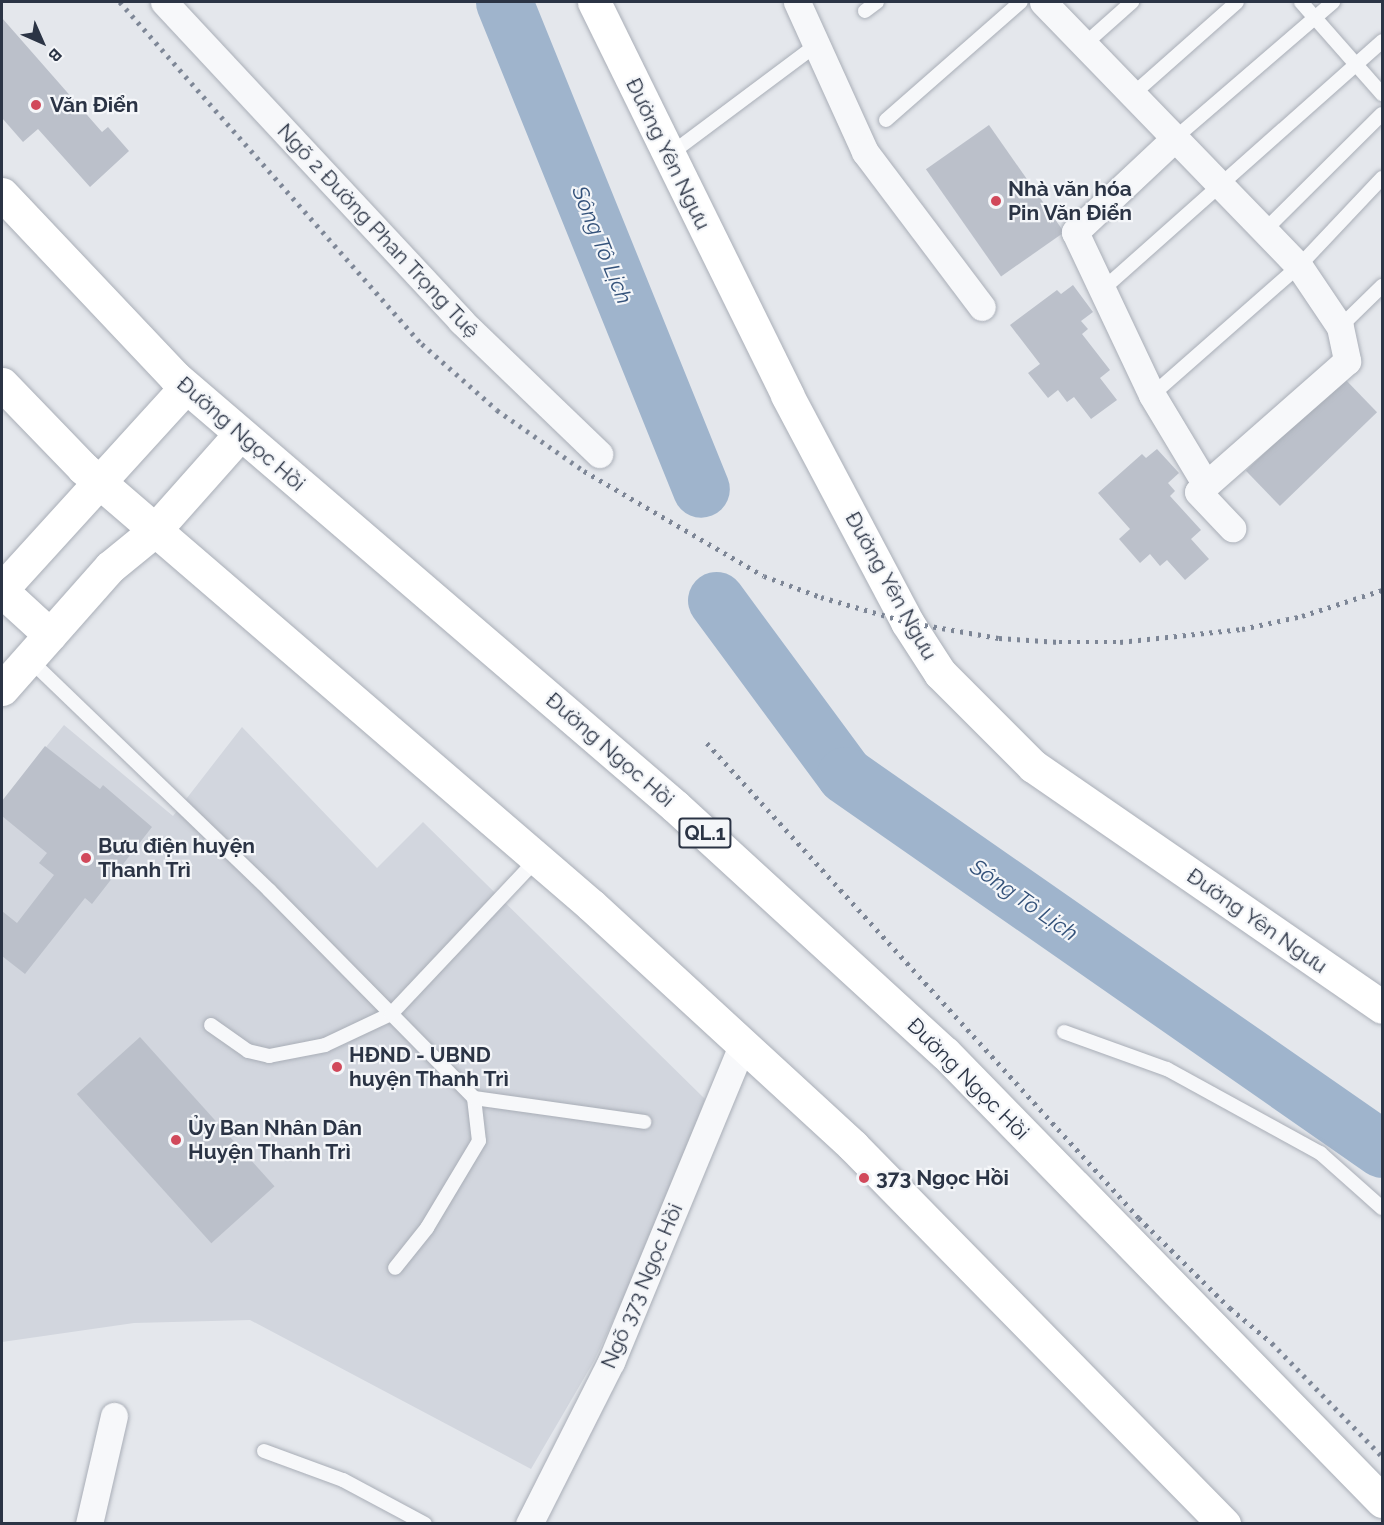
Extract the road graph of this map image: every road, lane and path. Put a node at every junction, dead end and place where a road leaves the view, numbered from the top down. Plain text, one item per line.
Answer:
1 (164, 2) edge
2 (594, 2) edge
3 (798, 2) edge
4 (877, 2) edge
5 (1021, 2) edge
6 (1042, 2) edge
7 (1132, 2) edge
8 (1237, 2) edge
9 (1301, 2) edge
10 (1333, 2) edge
11 (865, 11) dead end
12 (1315, 17) junction
13 (1383, 41) edge
14 (1086, 43) junction
15 (816, 45) junction
16 (1356, 65) junction
17 (1383, 94) edge
18 (1132, 95) junction
19 (1383, 114) edge
20 (886, 120) dead end
21 (1174, 139) junction
22 (669, 155) junction
23 (1383, 178) edge
24 (1219, 185) junction
25 (2, 194) edge
26 (1264, 231) junction
27 (1299, 266) junction
28 (1383, 286) edge
29 (1102, 290) junction
30 (982, 307) dead end
31 (1340, 327) junction
32 (2, 384) edge
33 (186, 387) junction
34 (1152, 395) junction
35 (240, 434) junction
36 (599, 454) dead end
37 (98, 482) junction
38 (1206, 485) junction
39 (1232, 528) dead end
40 (154, 531) junction
41 (2, 590) edge
42 (50, 635) junction
43 (29, 659) junction
44 (2, 689) edge
45 (537, 859) junction
46 (1383, 1007) edge
47 (391, 1014) junction
48 (211, 1025) dead end
49 (1064, 1032) dead end
50 (743, 1043) junction
51 (474, 1098) junction
52 (644, 1122) dead end
53 (1383, 1208) edge
54 (395, 1268) dead end
55 (114, 1416) dead end
56 (264, 1451) dead end
57 (1383, 1501) edge
58 (534, 1522) edge
59 (89, 1524) edge
60 (425, 1524) edge
61 (1224, 1524) edge

1 - 36 street, Ngõ 2 Đường Phan Trọng Tuệ
2 - 22 main road, Đường Yên Ngưu
3 - 15 street
4 - 11 lane
5 - 20 lane
6 - 14 street
7 - 14 lane
8 - 18 lane
9 - 12 lane
10 - 12 lane
12 - 16 lane
12 - 21 lane
13 - 16 lane
14 - 18 street
15 - 22 lane
15 - 30 street
16 - 17 lane
16 - 24 lane
18 - 21 street
19 - 26 lane
21 - 24 street
21 - 29 street
22 - 46 main road, Đường Yên Ngưu
23 - 27 lane
24 - 26 street
24 - 29 lane
25 - 33 main road, Đường Ngọc Hồi / QL.1
26 - 27 street
27 - 31 street
27 - 34 lane
28 - 31 lane
29 - 34 street
31 - 38 street
32 - 37 main road
33 - 35 main road, Đường Ngọc Hồi / QL.1
33 - 37 main road
34 - 38 street
35 - 40 main road
35 - 57 main road, Đường Ngọc Hồi / QL.1
37 - 40 main road
37 - 41 main road
38 - 39 street
40 - 42 main road
40 - 45 main road
41 - 42 main road
42 - 43 main road
43 - 44 main road
43 - 47 lane
45 - 47 lane
45 - 50 main road
47 - 48 lane
47 - 51 lane
49 - 53 lane
50 - 58 street, Ngõ 373 Ngọc Hồi
50 - 61 main road
51 - 52 lane
51 - 54 lane
55 - 59 street
56 - 60 lane

